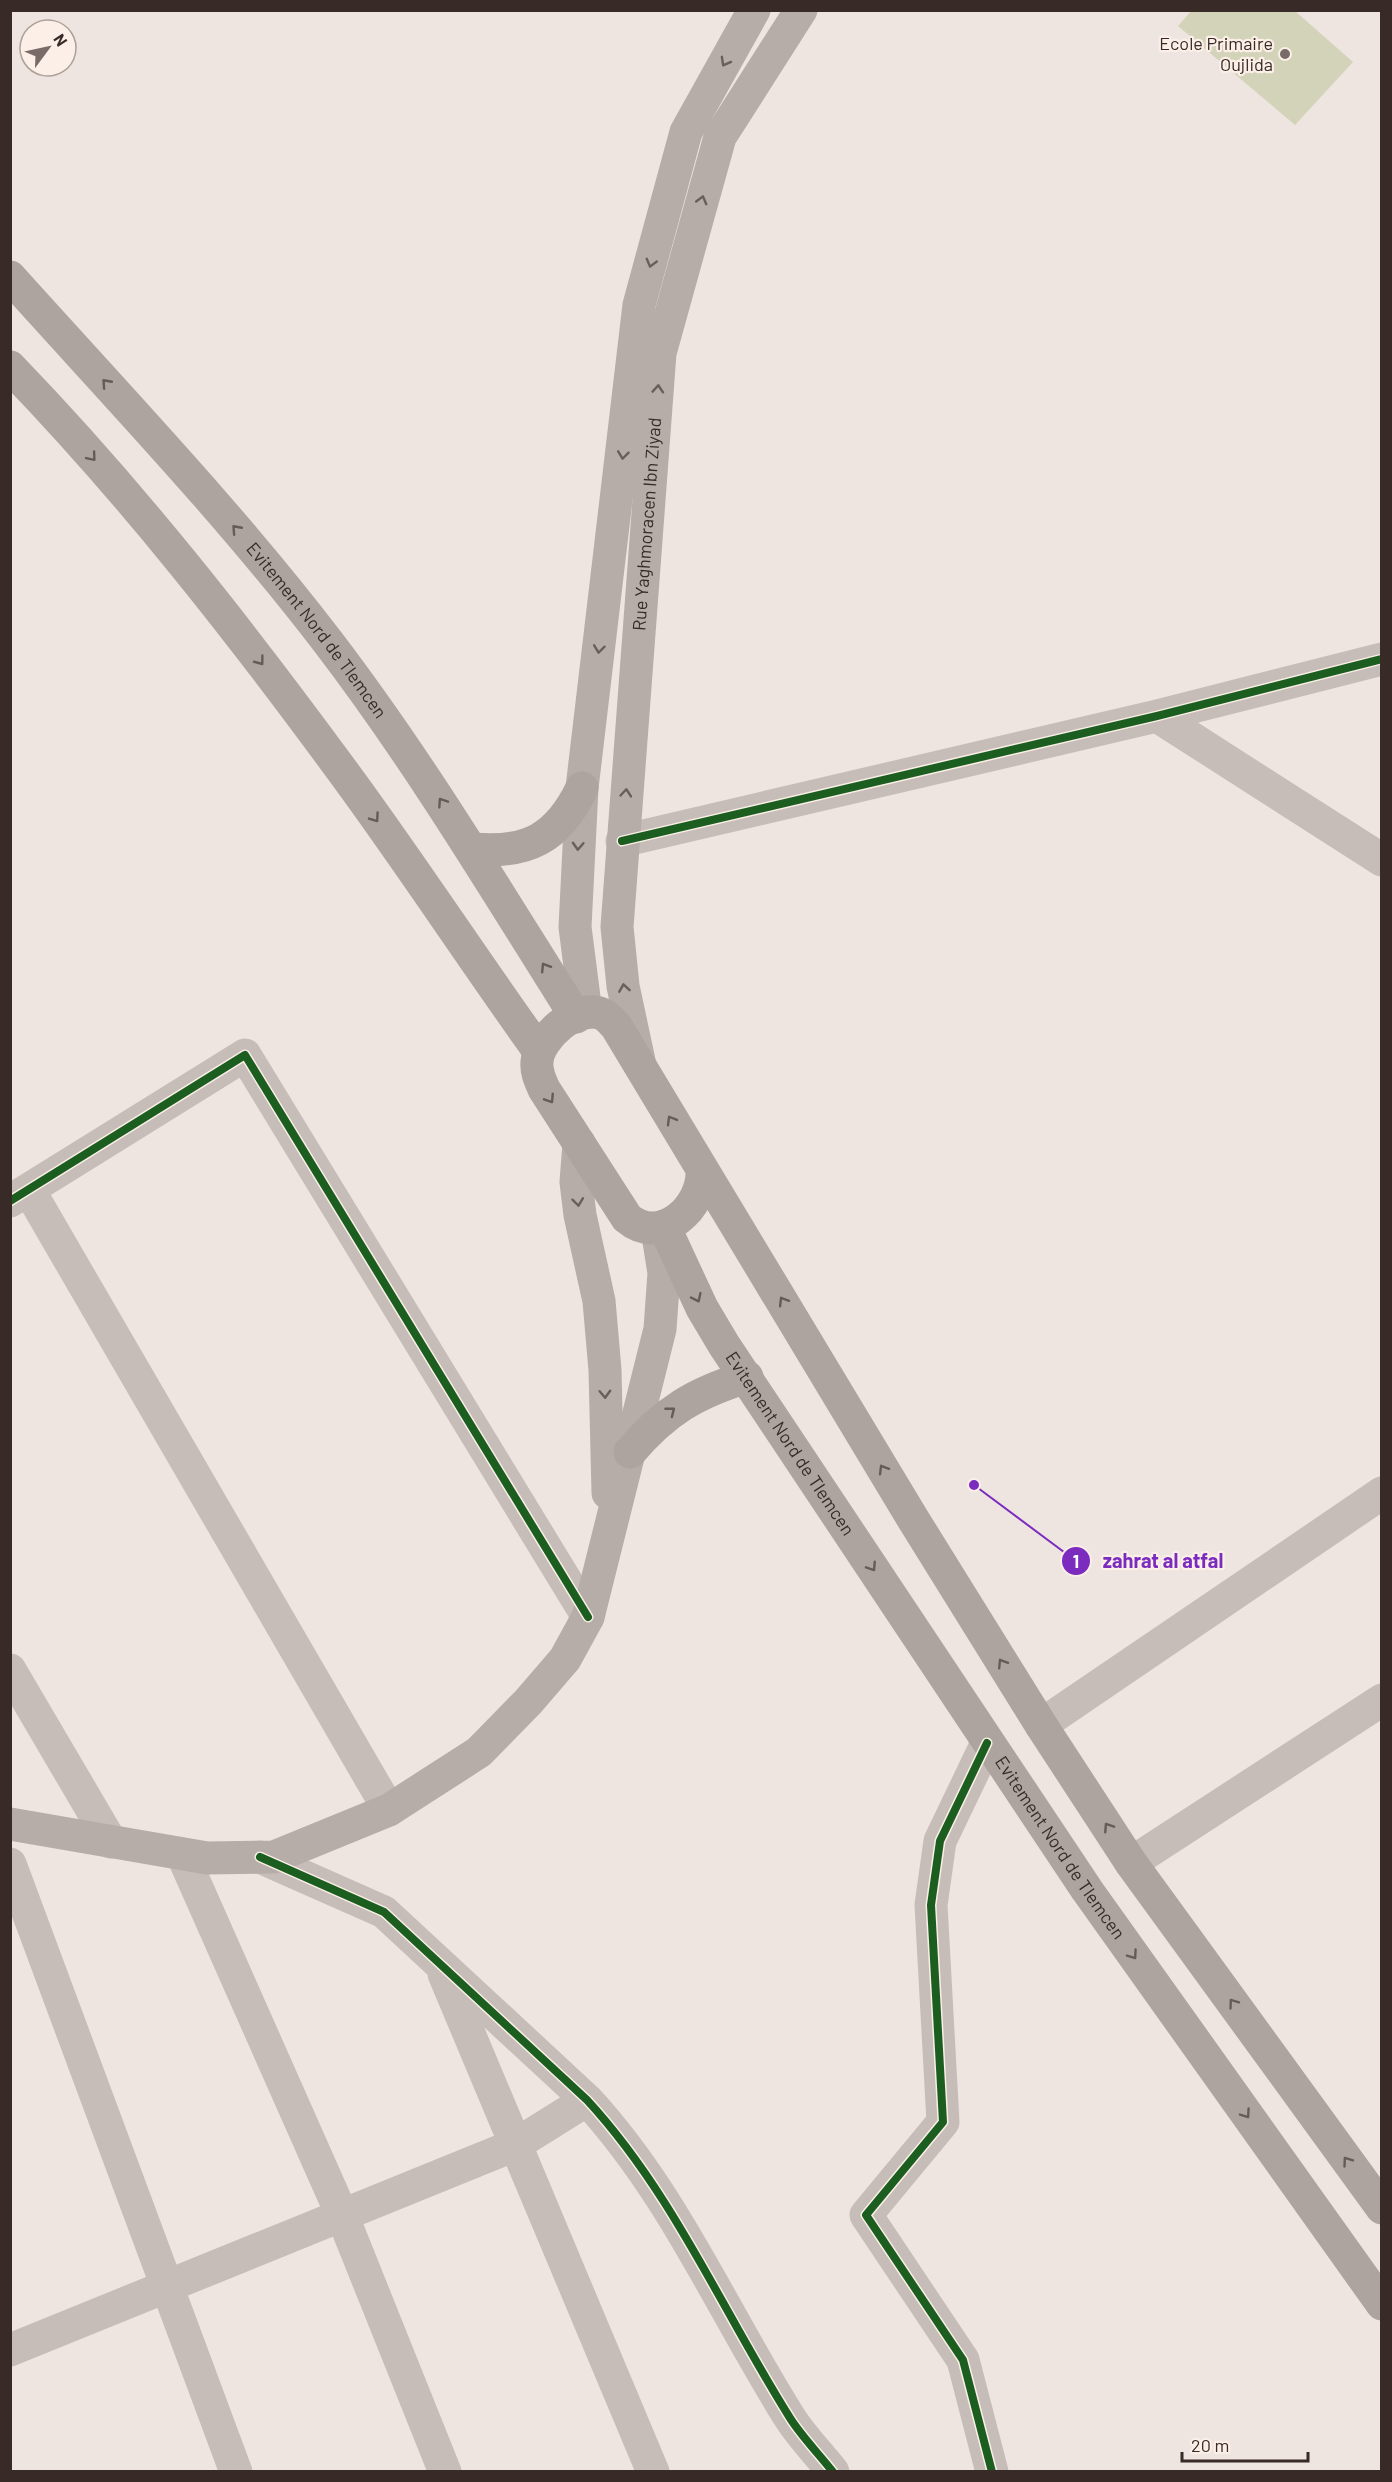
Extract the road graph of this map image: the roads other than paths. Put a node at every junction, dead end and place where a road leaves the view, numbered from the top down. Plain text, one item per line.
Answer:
1 (754, 10) edge
2 (801, 10) edge
3 (10, 277) edge
4 (10, 367) edge
5 (1382, 659) edge
6 (1157, 716) junction
7 (582, 788) junction
8 (622, 841) junction
9 (473, 849) junction
10 (1382, 860) edge
11 (581, 1015) junction
12 (539, 1051) junction
13 (640, 1065) junction
14 (579, 1143) junction
15 (702, 1170) junction
16 (20, 1196) edge
17 (660, 1227) junction
18 (747, 1377) junction
19 (630, 1452) junction
20 (1382, 1492) edge
21 (610, 1530) junction
22 (588, 1617) junction
23 (10, 1670) edge
24 (1382, 1700) edge
25 (1041, 1725) junction
26 (987, 1743) junction
27 (389, 1810) junction
28 (10, 1824) edge
29 (111, 1842) junction
30 (182, 1854) junction
31 (260, 1857) junction
32 (1131, 1863) junction
33 (10, 1864) edge
34 (440, 1964) junction
35 (587, 2100) junction
36 (515, 2145) junction
37 (1382, 2208) edge
38 (342, 2215) junction
39 (167, 2284) junction
40 (1382, 2304) edge
41 (10, 2350) edge
42 (236, 2472) edge
43 (445, 2472) edge
44 (653, 2472) edge
45 (833, 2472) edge
46 (992, 2472) edge

1 -> 7 main road, Rue Yaghmoracen Ibn Ziyad
8 -> 2 main road, Rue Yaghmoracen Ibn Ziyad
9 -> 3 highway, Evitement Nord de Tlemcen
4 -> 12 highway
5 - 6 street
6 - 8 street
6 - 10 street
7 - 9 highway
7 -> 11 main road, Rue Yaghmoracen Ibn Ziyad
13 -> 8 main road, Rue Yaghmoracen Ibn Ziyad
11 -> 9 highway, Evitement Nord de Tlemcen
11 - 12 highway
11 - 13 highway
12 -> 14 highway
15 -> 13 highway
14 - 17 highway
14 -> 21 main road
15 - 17 highway
25 -> 15 highway
16 - 22 street
16 - 27 street
17 -> 18 highway, Evitement Nord de Tlemcen
17 - 19 main road
19 -> 18 highway
18 -> 26 highway, Evitement Nord de Tlemcen
19 - 21 main road
20 - 25 street
21 - 22 main road
22 - 27 main road
23 - 29 street
24 - 32 street
32 -> 25 highway
26 -> 40 highway, Evitement Nord de Tlemcen
26 - 46 street
27 - 31 main road
28 - 29 main road
29 - 30 main road
30 - 31 main road
30 - 38 street
31 - 34 street
37 -> 32 highway
33 - 39 street
34 - 35 street
34 - 36 street
35 - 36 street
35 - 45 street
36 - 38 street
36 - 44 street
38 - 39 street
38 - 43 street
39 - 41 street
39 - 42 street

